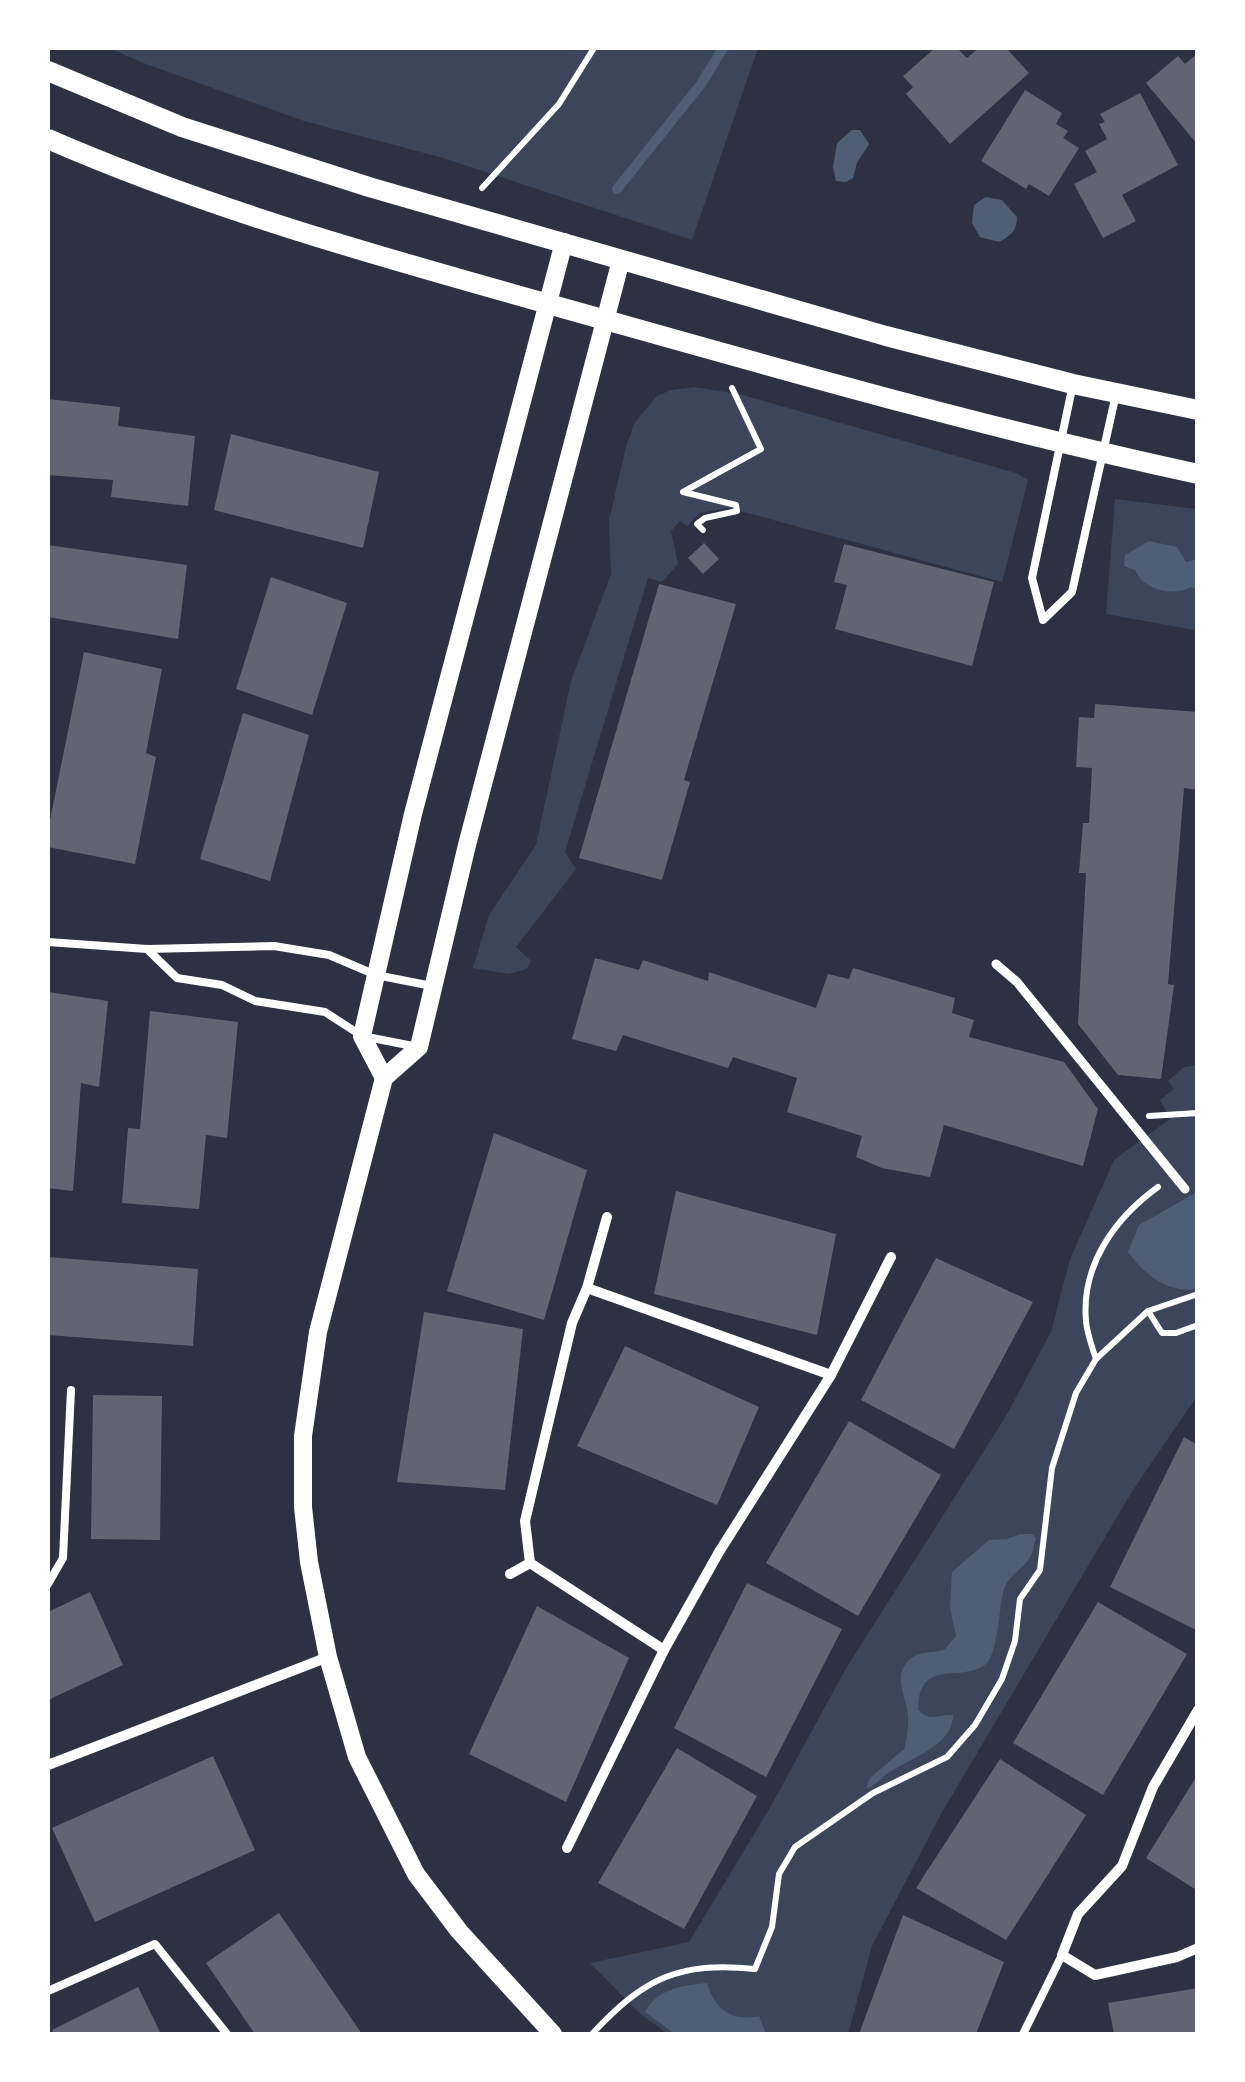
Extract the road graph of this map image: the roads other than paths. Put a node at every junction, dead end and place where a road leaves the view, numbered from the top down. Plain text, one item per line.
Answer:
1 (48, 70) edge
2 (48, 140) edge
3 (564, 242) junction
4 (622, 260) junction
5 (549, 304) junction
6 (605, 320) junction
7 (1073, 384) junction
8 (1116, 394) junction
9 (1198, 410) edge
10 (1060, 445) junction
11 (1103, 454) junction
12 (1198, 474) edge
13 (48, 942) edge
14 (147, 949) junction
15 (996, 964) dead end
16 (376, 975) junction
17 (435, 987) junction
18 (362, 1036) junction
19 (418, 1046) junction
20 (384, 1078) junction
21 (1185, 1189) dead end
22 (606, 1217) dead end
23 (892, 1257) dead end
24 (587, 1288) junction
25 (830, 1375) junction
26 (71, 1390) dead end
27 (530, 1564) junction
28 (510, 1574) dead end
29 (48, 1584) edge
30 (664, 1650) junction
31 (328, 1657) junction
32 (1198, 1710) edge
33 (48, 1766) edge
34 (567, 1848) dead end
35 (1198, 1948) edge
36 (1062, 1955) junction
37 (48, 1991) edge
38 (227, 2034) edge
39 (553, 2034) edge
40 (1023, 2034) edge

1 - 3 main road
2 - 5 main road
3 - 4 main road
3 - 5 street
4 - 6 street
4 - 7 main road
5 - 6 main road
5 - 16 street
6 - 10 main road
6 - 17 street
7 - 8 main road
7 - 10 lane
8 - 9 main road
8 - 11 lane
10 - 11 main road
10 - 11 lane
11 - 12 main road
13 - 14 lane
14 - 16 lane
14 - 18 lane
15 - 21 street
16 - 17 lane
16 - 18 street
17 - 19 street
18 - 19 lane
18 - 20 street
19 - 20 street
20 - 31 street
22 - 24 street
23 - 25 street
24 - 25 street
24 - 27 street
25 - 30 street
26 - 29 lane
27 - 28 street
27 - 30 street
30 - 34 street
31 - 33 street
31 - 39 street
32 - 36 street
35 - 36 street
36 - 40 lane
37 - 38 lane

